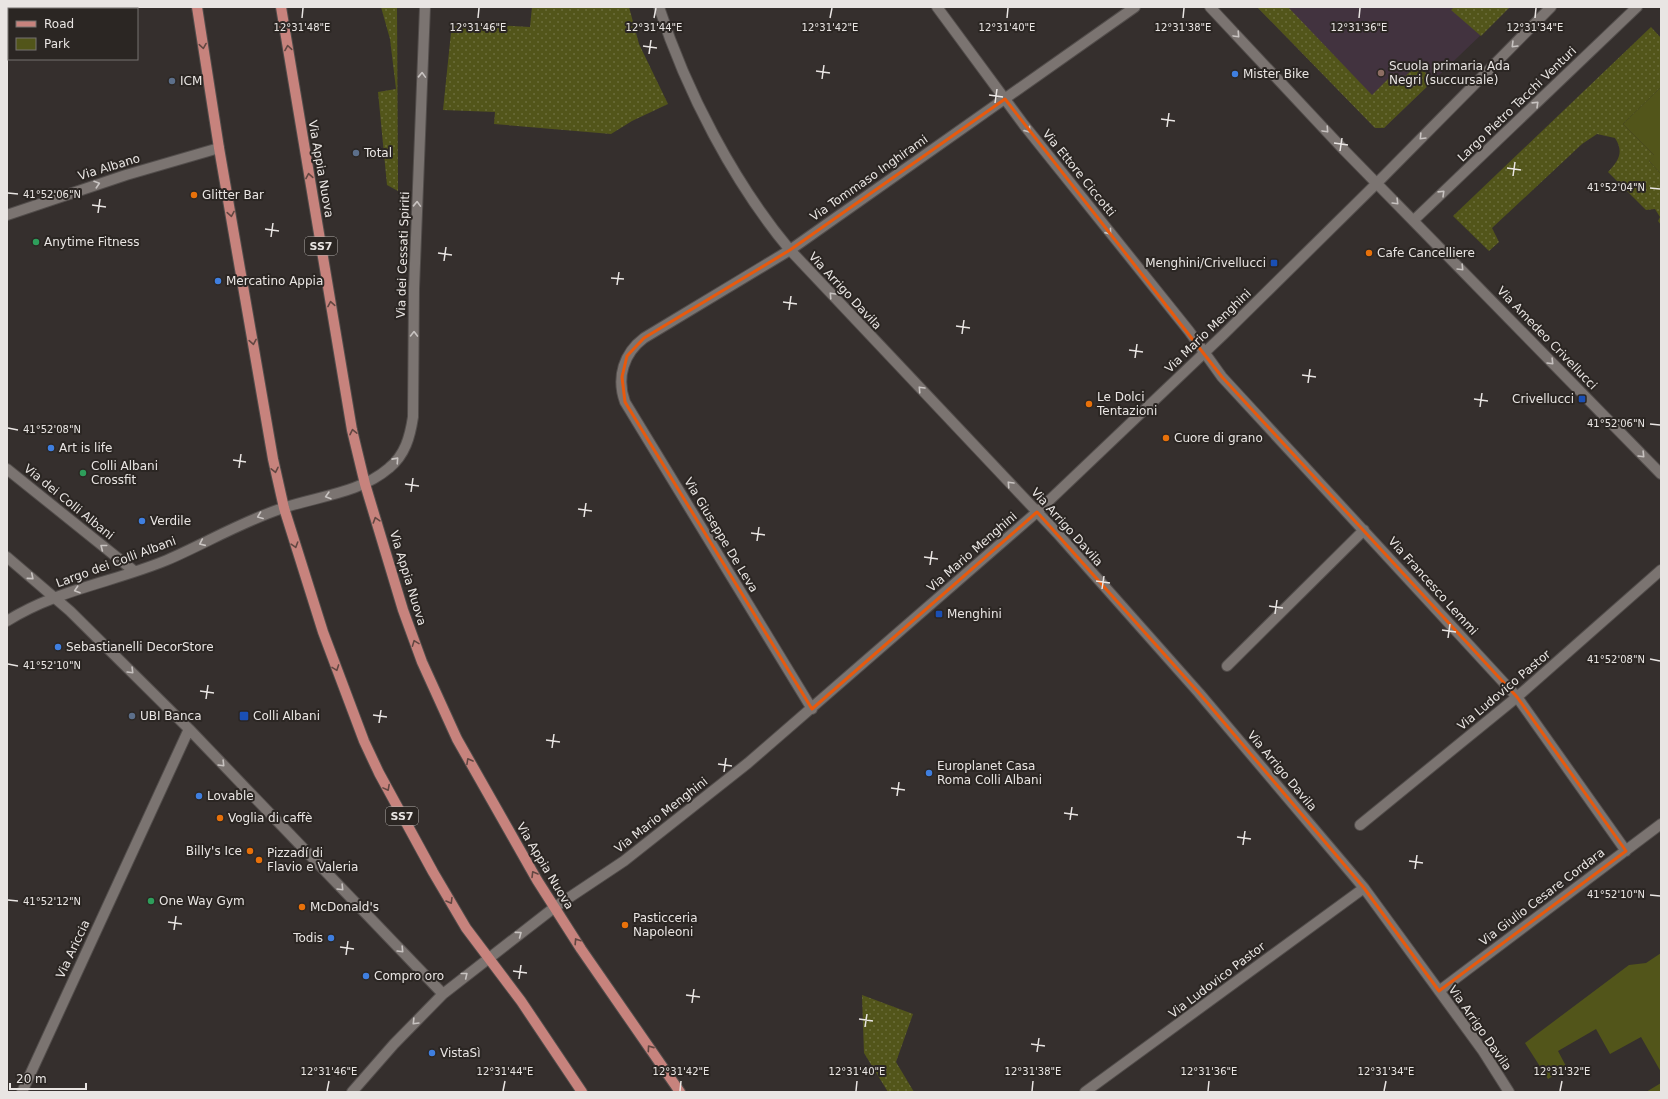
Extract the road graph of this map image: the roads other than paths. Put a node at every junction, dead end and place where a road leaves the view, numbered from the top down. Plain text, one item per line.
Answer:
1 (197, 7) edge
2 (281, 7) edge
3 (425, 7) edge
4 (659, 7) edge
5 (937, 7) edge
6 (1135, 7) edge
7 (1210, 7) edge
8 (1551, 7) edge
9 (1637, 7) edge
10 (1005, 99) junction
11 (219, 148) junction
12 (1377, 183) junction
13 (7, 215) edge
14 (1414, 220) junction
15 (790, 250) junction
16 (1204, 352) junction
17 (623, 369) joint
18 (7, 469) edge
19 (1661, 474) edge
20 (365, 484) junction
21 (284, 508) junction
22 (1036, 512) junction
23 (1364, 530) junction
24 (7, 557) edge
25 (1661, 570) edge
26 (134, 571) junction
27 (55, 597) junction
28 (7, 621) edge
29 (1227, 666) dead end
30 (1517, 697) junction
31 (812, 710) junction
32 (189, 729) junction
33 (1661, 824) edge
34 (1360, 825) dead end
35 (1626, 851) junction
36 (1364, 888) junction
37 (555, 907) junction
38 (488, 957) junction
39 (1438, 992) junction
40 (442, 994) junction
41 (22, 1092) edge
42 (352, 1092) edge
43 (582, 1092) edge
44 (680, 1092) edge
45 (1085, 1092) edge
46 (1509, 1092) edge

1 -> 11 main road, SS7
20 -> 2 main road, Via Appia Nuova / SS7
20 -> 3 street, Via dei Cessati Spiriti
4 - 15 street, Via Arrigo Davila
5 - 10 street, Via Ettore Ciccotti
6 - 10 street, Via Tommaso Inghirami
7 -> 12 street, Via Amedeo Crivellucci
8 -> 12 street
14 -> 9 street, Largo Pietro Tacchi Venturi
10 - 15 street, Via Tommaso Inghirami
10 -> 16 street, Via Ettore Ciccotti
13 -> 11 street, Via Albano
11 -> 21 main road, SS7
12 -> 14 street, Via Amedeo Crivellucci
12 - 16 street, Via Mario Menghini
14 -> 19 street, Via Amedeo Crivellucci
15 - 17 street, Via Tommaso Inghirami
22 -> 15 street, Via Arrigo Davila
16 - 22 street, Via Mario Menghini
16 - 23 street, Via Francesco Lemmi
17 - 31 street, Via Giuseppe De Leva
26 -> 18 street, Via dei Colli Albani
20 -> 21 street, Via dei Cessati Spiriti
37 -> 20 main road, Via Appia Nuova / SS7
21 -> 26 street, Largo dei Colli Albani
21 -> 38 main road, SS7
22 - 31 street, Via Mario Menghini
22 - 36 street, Via Arrigo Davila
23 - 29 street
23 - 30 street, Via Francesco Lemmi
24 -> 27 street
25 - 30 street, Via Ludovico Pastor
26 -> 27 street, Largo dei Colli Albani
27 - 28 street
27 -> 32 street, Largo dei Colli Albani
30 - 34 street, Via Ludovico Pastor
30 - 35 street, Via Francesco Lemmi
31 - 37 street, Via Mario Menghini
32 -> 40 street, Largo dei Colli Albani
32 - 41 street, Via Ariccia
33 - 35 street, Via Giulio Cesare Cordara
35 - 39 street, Via Giulio Cesare Cordara
36 - 39 street, Via Arrigo Davila
36 - 45 street, Via Ludovico Pastor
38 -> 37 street, Via Mario Menghini
44 -> 37 main road, Via Appia Nuova / SS7
40 -> 38 street
38 - 43 main road, SS7
39 - 46 street, Via Arrigo Davila
40 -> 42 street

